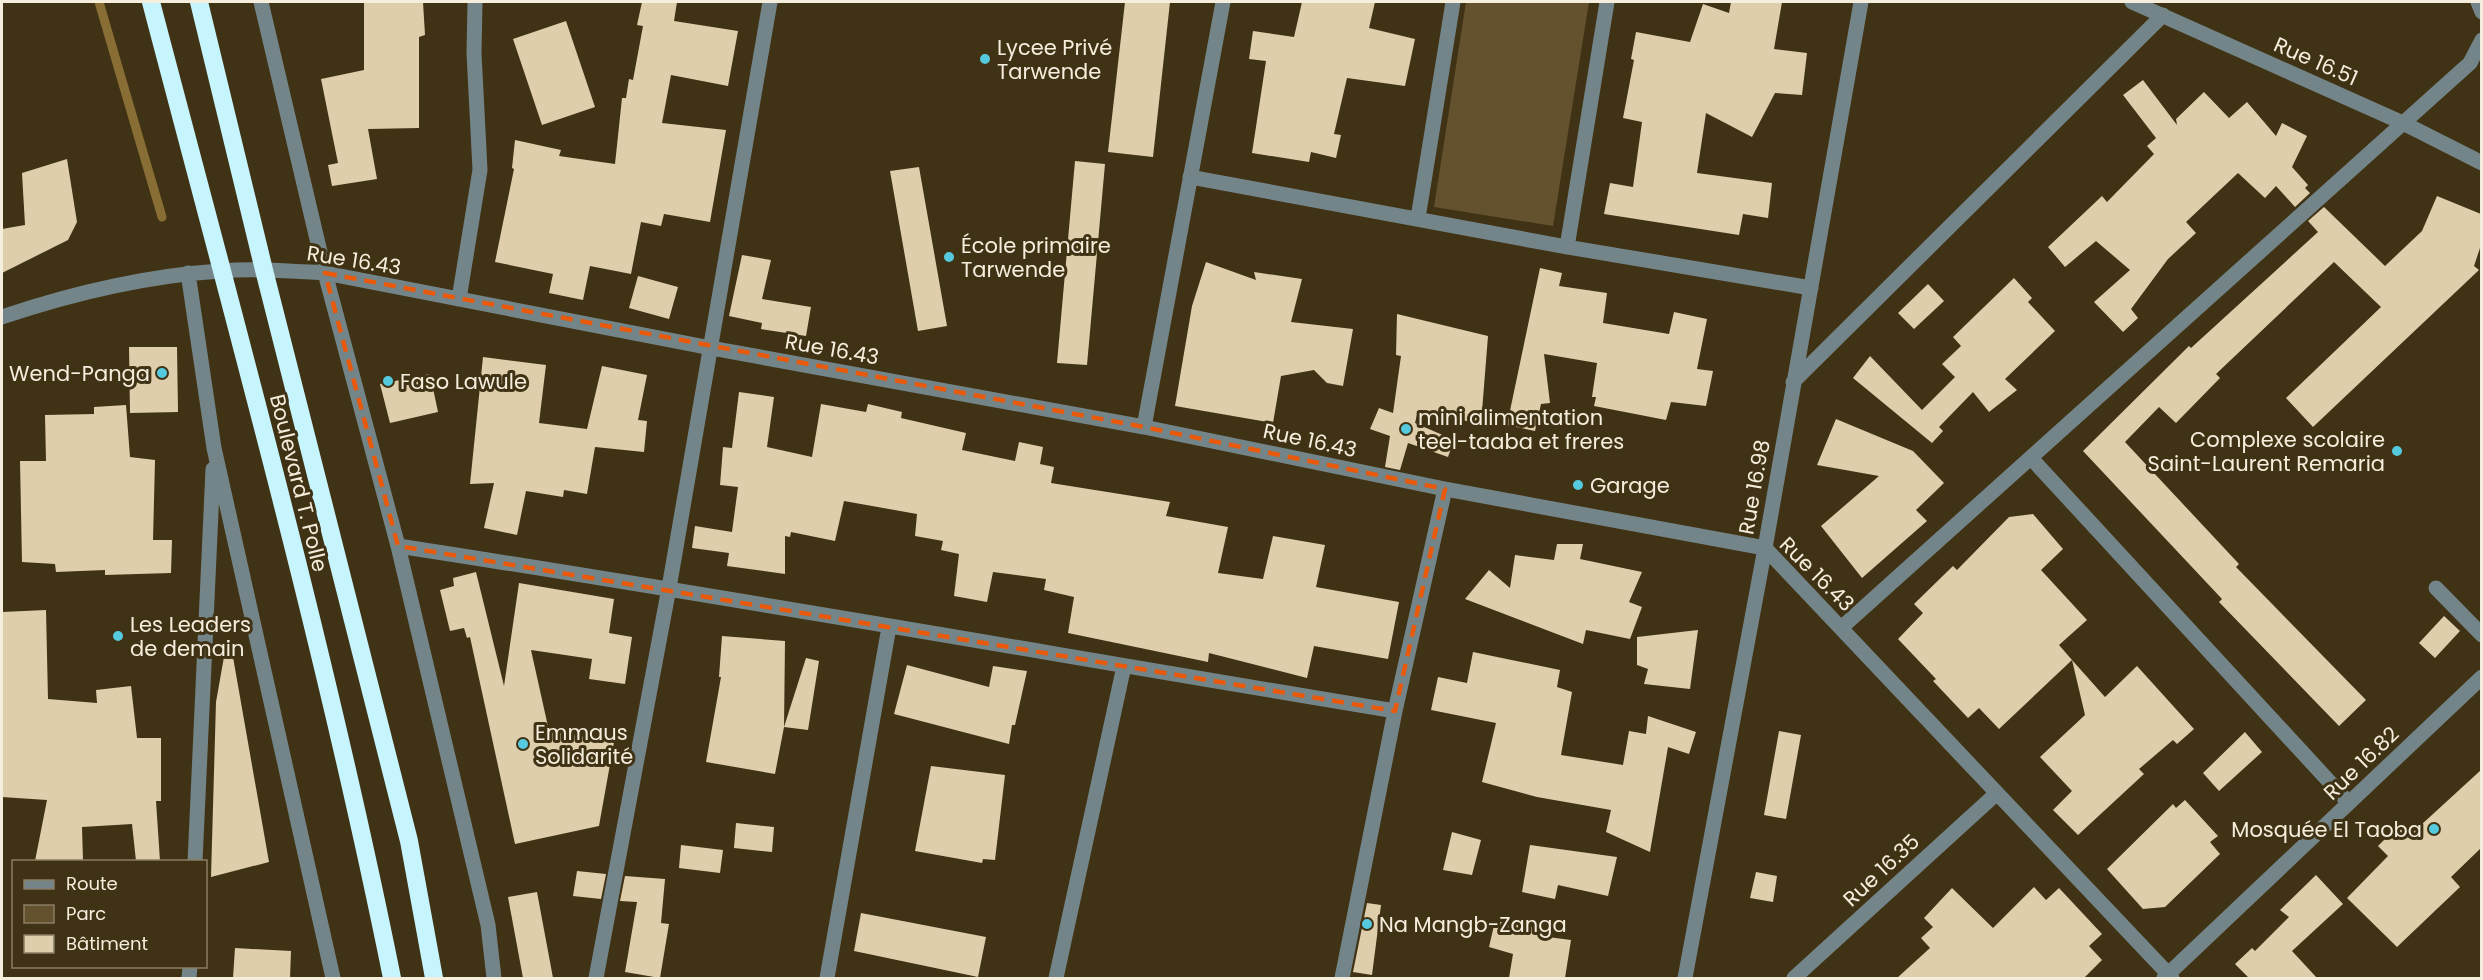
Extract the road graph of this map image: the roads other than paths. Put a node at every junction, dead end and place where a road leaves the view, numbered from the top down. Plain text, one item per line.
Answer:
1 (151, 2) edge
2 (199, 2) edge
3 (261, 2) edge
4 (475, 2) edge
5 (770, 2) edge
6 (1223, 2) edge
7 (1453, 2) edge
8 (1607, 2) edge
9 (1861, 2) edge
10 (2132, 2) edge
11 (2478, 2) edge
12 (2481, 12) edge
13 (2163, 15) junction
14 (2481, 39) edge
15 (2403, 123) junction
16 (2481, 163) edge
17 (1190, 177) junction
18 (1418, 218) junction
19 (1567, 247) junction
20 (222, 270) junction
21 (264, 270) junction
22 (188, 273) junction
23 (325, 273) junction
24 (1811, 288) junction
25 (459, 299) junction
26 (2, 316) edge
27 (711, 348) junction
28 (1793, 382) junction
29 (1144, 427) junction
30 (214, 448) junction
31 (2031, 458) junction
32 (1445, 489) junction
33 (398, 546) junction
34 (1765, 549) junction
35 (669, 588) junction
36 (2436, 588) dead end
37 (889, 627) junction
38 (1841, 628) junction
39 (2481, 635) edge
40 (1124, 666) junction
41 (2481, 677) edge
42 (1395, 711) junction
43 (1996, 793) junction
44 (2349, 803) junction
45 (195, 860) edge
46 (2168, 977) edge
47 (333, 978) edge
48 (392, 978) edge
49 (434, 978) edge
50 (494, 978) edge
51 (596, 978) edge
52 (827, 978) edge
53 (1056, 978) edge
54 (1342, 978) edge
55 (1685, 978) edge
56 (1794, 978) edge

1 - 20 highway, Boulevard T. Polle
2 - 21 highway, Boulevard T. Polle
3 - 23 street
4 - 25 street
5 - 27 street
6 - 17 street
7 - 18 street
8 - 19 street
9 - 24 street, Rue 16.98
10 - 13 street, Rue 16.51
11 - 12 street
13 - 15 street, Rue 16.51
13 - 28 street
14 - 15 street
15 - 16 street, Rue 16.51
15 - 31 street
17 - 18 street
17 - 29 street
18 - 19 street
19 - 24 street
20 - 21 street, Rue 16.43
20 - 22 street, Rue 16.43
20 - 48 highway, Boulevard T. Polle
21 - 23 street, Rue 16.43
21 - 49 highway, Boulevard T. Polle
22 - 26 street, Rue 16.43
22 - 30 street
23 - 25 street, Rue 16.43
23 - 33 street
24 - 28 street, Rue 16.98
25 - 27 street, Rue 16.43
27 - 29 street, Rue 16.43
27 - 35 street
28 - 34 street, Rue 16.98
29 - 32 street, Rue 16.43
30 - 45 street
30 - 47 street
31 - 38 street
31 - 44 street
32 - 34 street, Rue 16.43
32 - 42 street
33 - 35 street
33 - 50 street
34 - 38 street, Rue 16.43
34 - 55 street, Rue 16.98
35 - 37 street
35 - 51 street
36 - 39 street
37 - 40 street
37 - 52 street
38 - 43 street, Rue 16.43
40 - 42 street
40 - 53 street
41 - 44 street, Rue 16.82
42 - 54 street
43 - 46 street, Rue 16.43
43 - 56 street, Rue 16.35
44 - 46 street, Rue 16.82

